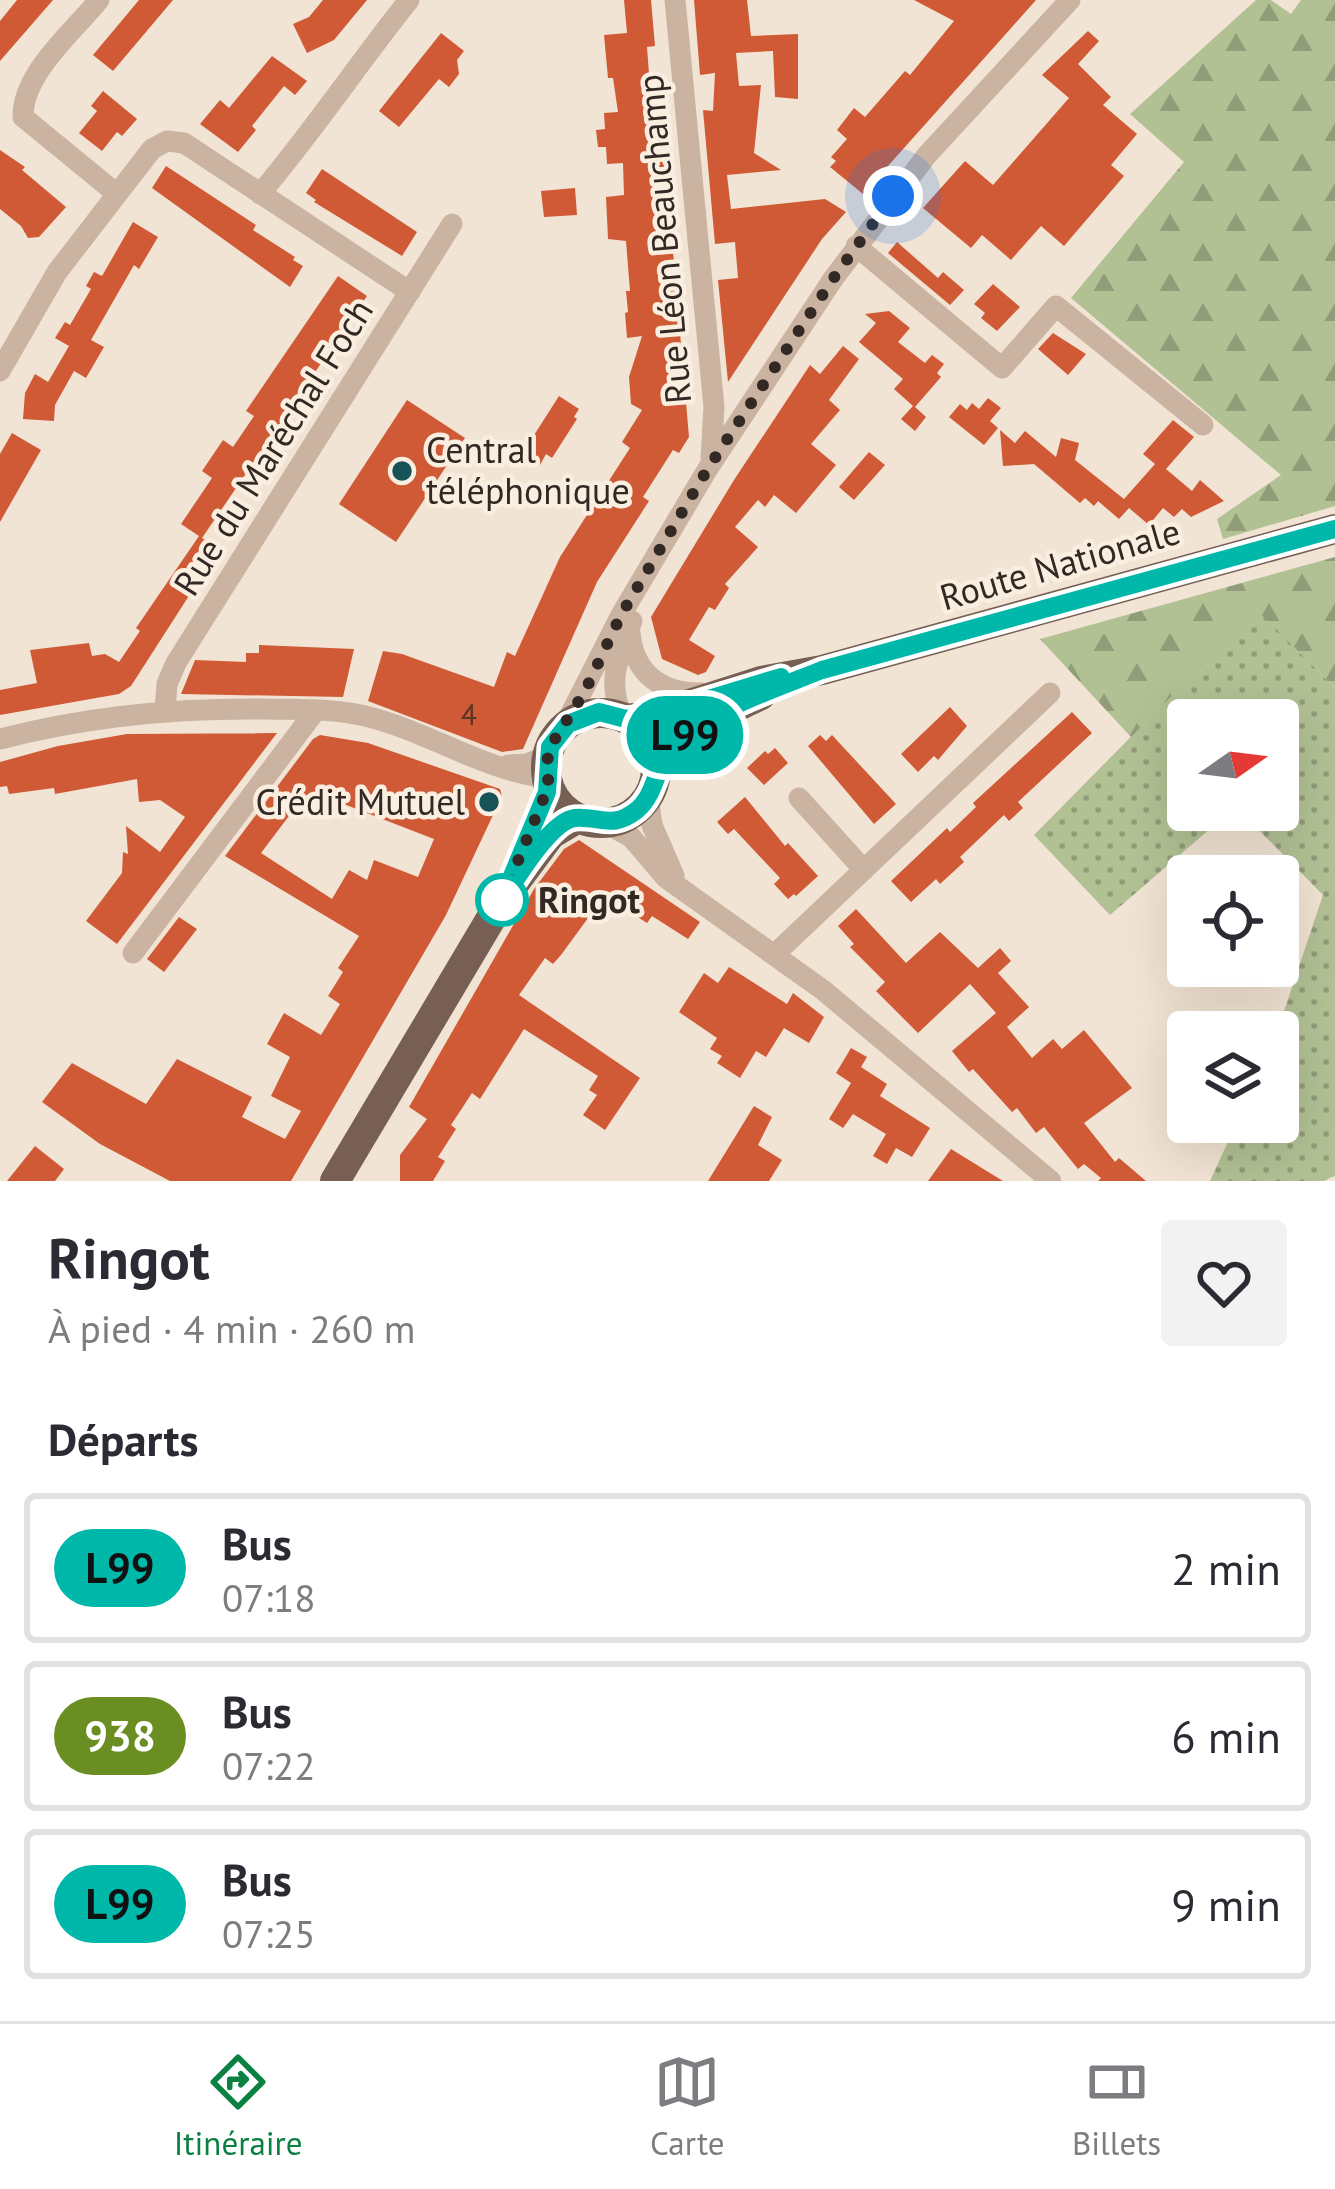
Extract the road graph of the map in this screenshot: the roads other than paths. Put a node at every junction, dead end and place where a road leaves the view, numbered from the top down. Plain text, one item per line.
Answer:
1 (98, 0) edge
2 (409, 0) edge
3 (675, 0) edge
4 (1070, 0) edge
5 (117, 194) junction
6 (260, 194) junction
7 (452, 224) dead end
8 (856, 246) junction
9 (410, 292) junction
10 (0, 371) edge
11 (1203, 425) dead end
12 (707, 470) junction
13 (1327, 531) edge
14 (650, 571) junction
15 (629, 629) junction
16 (822, 670) junction
17 (720, 692) junction
18 (1050, 693) dead end
19 (166, 710) junction
20 (316, 710) junction
21 (624, 718) junction
22 (565, 727) junction
23 (0, 739) edge
24 (548, 773) junction
25 (652, 784) junction
26 (799, 798) dead end
27 (592, 820) junction
28 (865, 870) junction
29 (685, 891) junction
30 (502, 900) junction
31 (133, 953) dead end
32 (776, 954) junction
33 (335, 1181) edge
34 (1051, 1181) edge

1 - 5 street
2 - 6 street
3 - 12 street, Rue Léon Beauchamp
4 - 8 street
5 - 6 street
5 - 10 street
6 - 9 street
7 - 9 street, Rue du Maréchal Foch
8 - 11 street
8 - 12 street
9 - 19 street, Rue du Maréchal Foch
12 - 14 street
13 - 16 main road, Route Nationale
14 - 15 street
14 - 22 street
15 - 17 street, Route Nationale
15 - 21 street
16 - 17 main road, Route Nationale
16 - 25 main road, Route Nationale
17 - 21 main road, Route Nationale
18 - 28 street
19 - 20 street
19 - 23 street
20 - 24 street
20 - 31 street
21 - 22 main road
21 - 25 main road
22 - 24 main road
24 - 27 main road
24 - 30 main road
25 - 27 main road
25 - 29 street
26 - 28 street
27 - 29 street
27 - 30 main road
28 - 32 street
29 - 32 street
30 - 33 main road
32 - 34 street

